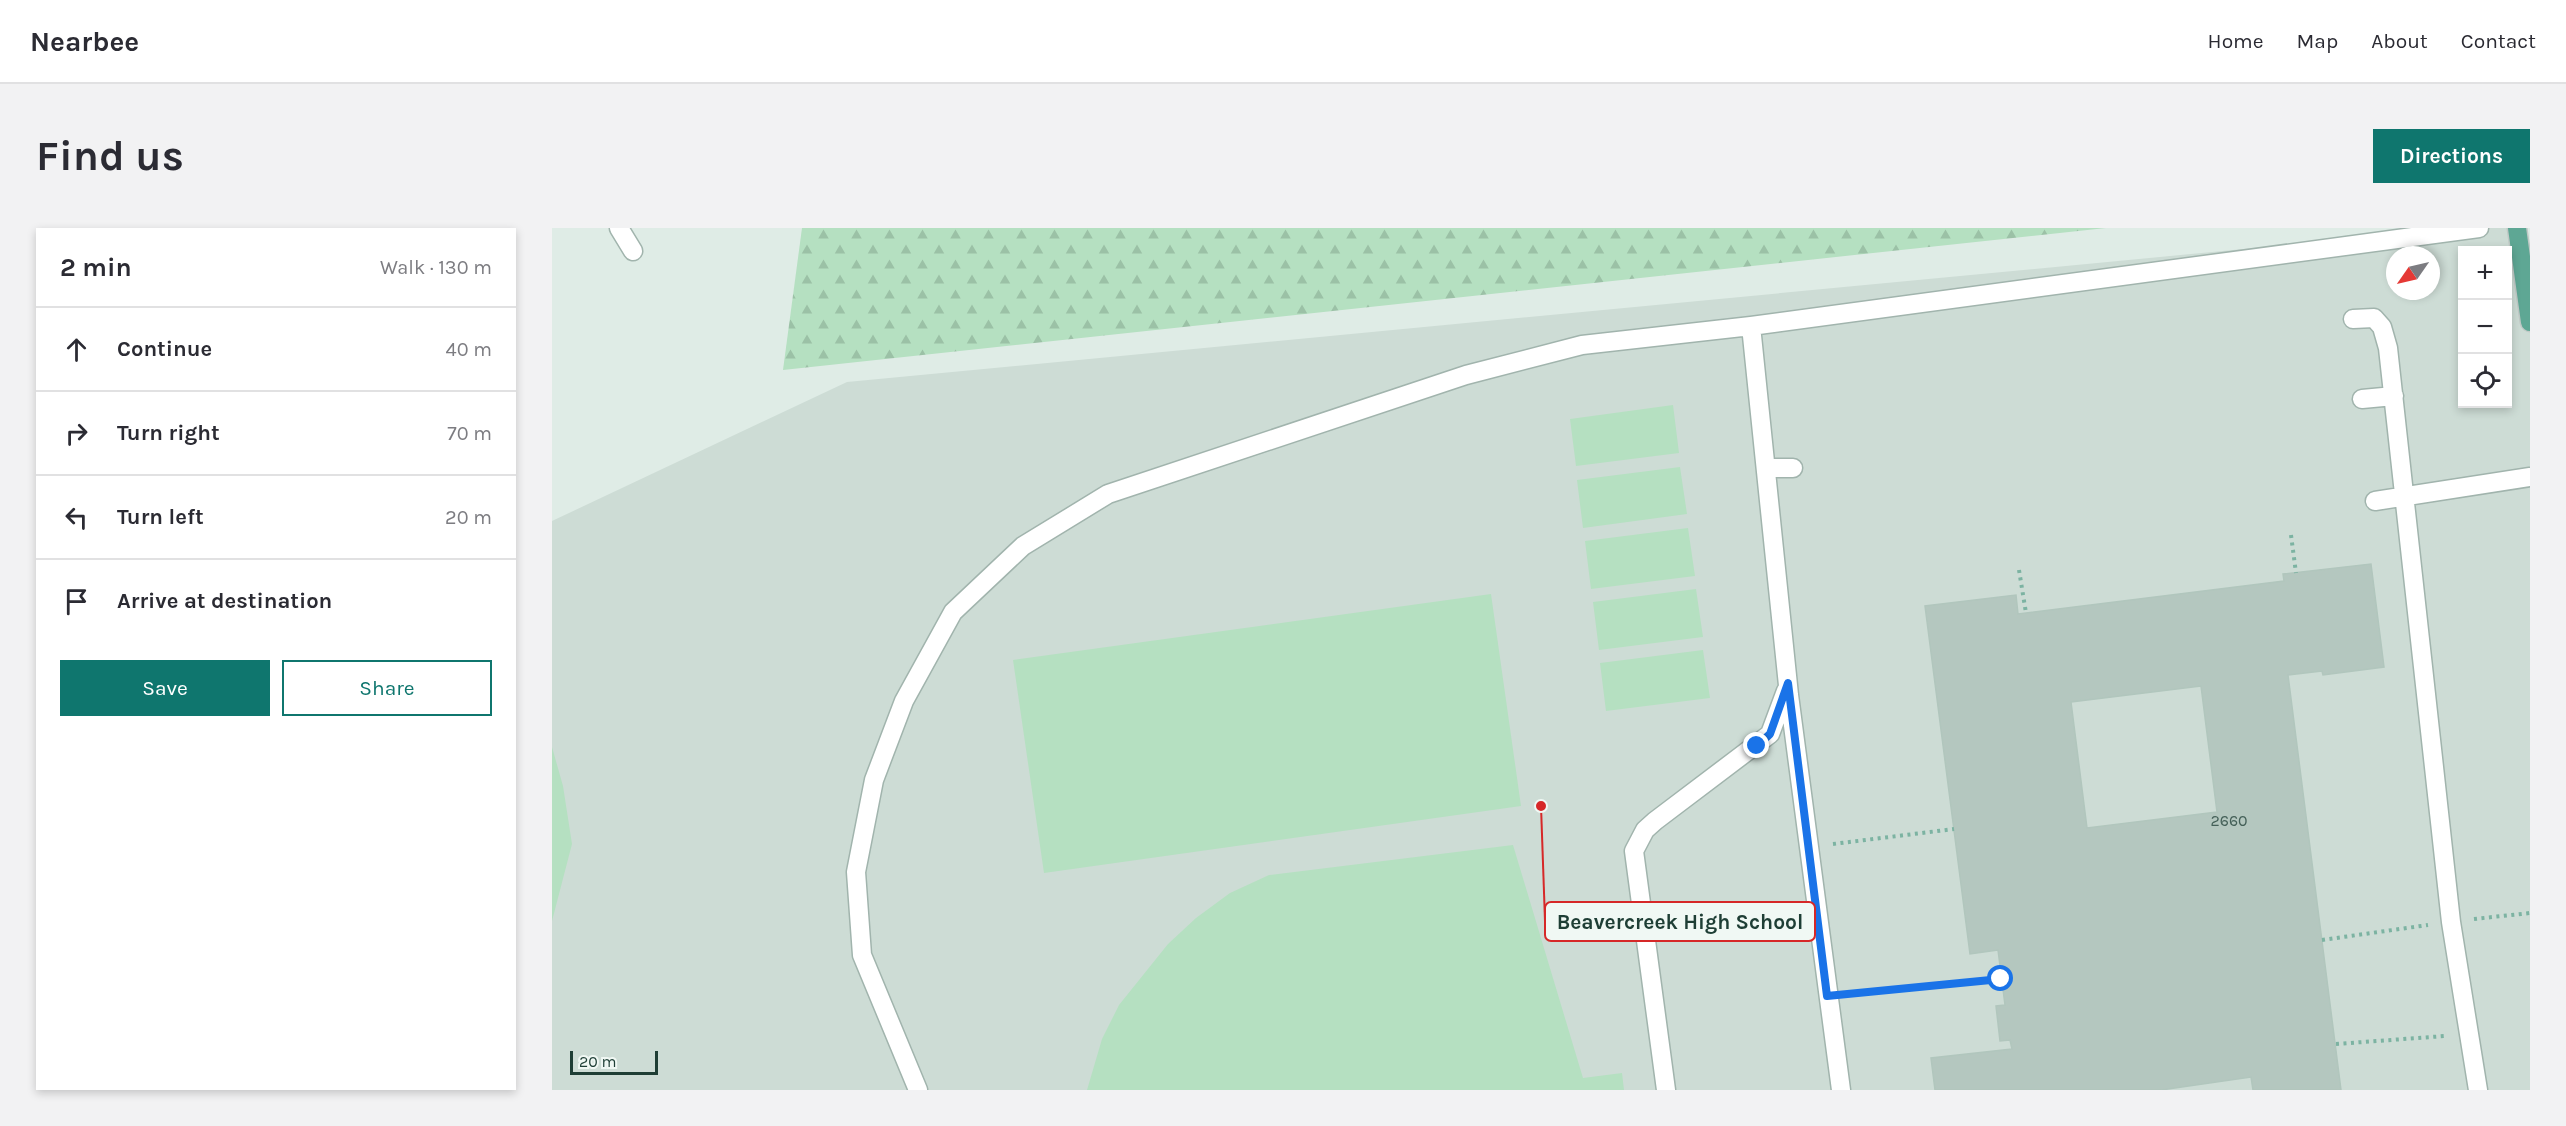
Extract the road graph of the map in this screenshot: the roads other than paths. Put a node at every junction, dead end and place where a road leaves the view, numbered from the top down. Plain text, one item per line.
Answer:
1 (619, 228) edge
2 (2479, 228) edge
3 (2517, 228) edge
4 (633, 251) dead end
5 (2353, 319) dead end
6 (2530, 322) edge
7 (1751, 326) junction
8 (2394, 396) junction
9 (2362, 399) dead end
10 (1766, 468) junction
11 (1793, 468) dead end
12 (2530, 477) edge
13 (2406, 496) junction
14 (2375, 501) dead end
15 (1788, 683) junction
16 (918, 1090) edge
17 (1666, 1090) edge
18 (1841, 1090) edge
19 (2478, 1090) edge

1 - 4 street
2 - 7 street
3 - 6 main road
5 - 8 street
7 - 10 street
7 - 16 street
8 - 9 street
8 - 13 street
10 - 11 street
10 - 15 street
12 - 13 street
13 - 14 street
13 - 19 street
15 - 17 street
15 - 18 street

